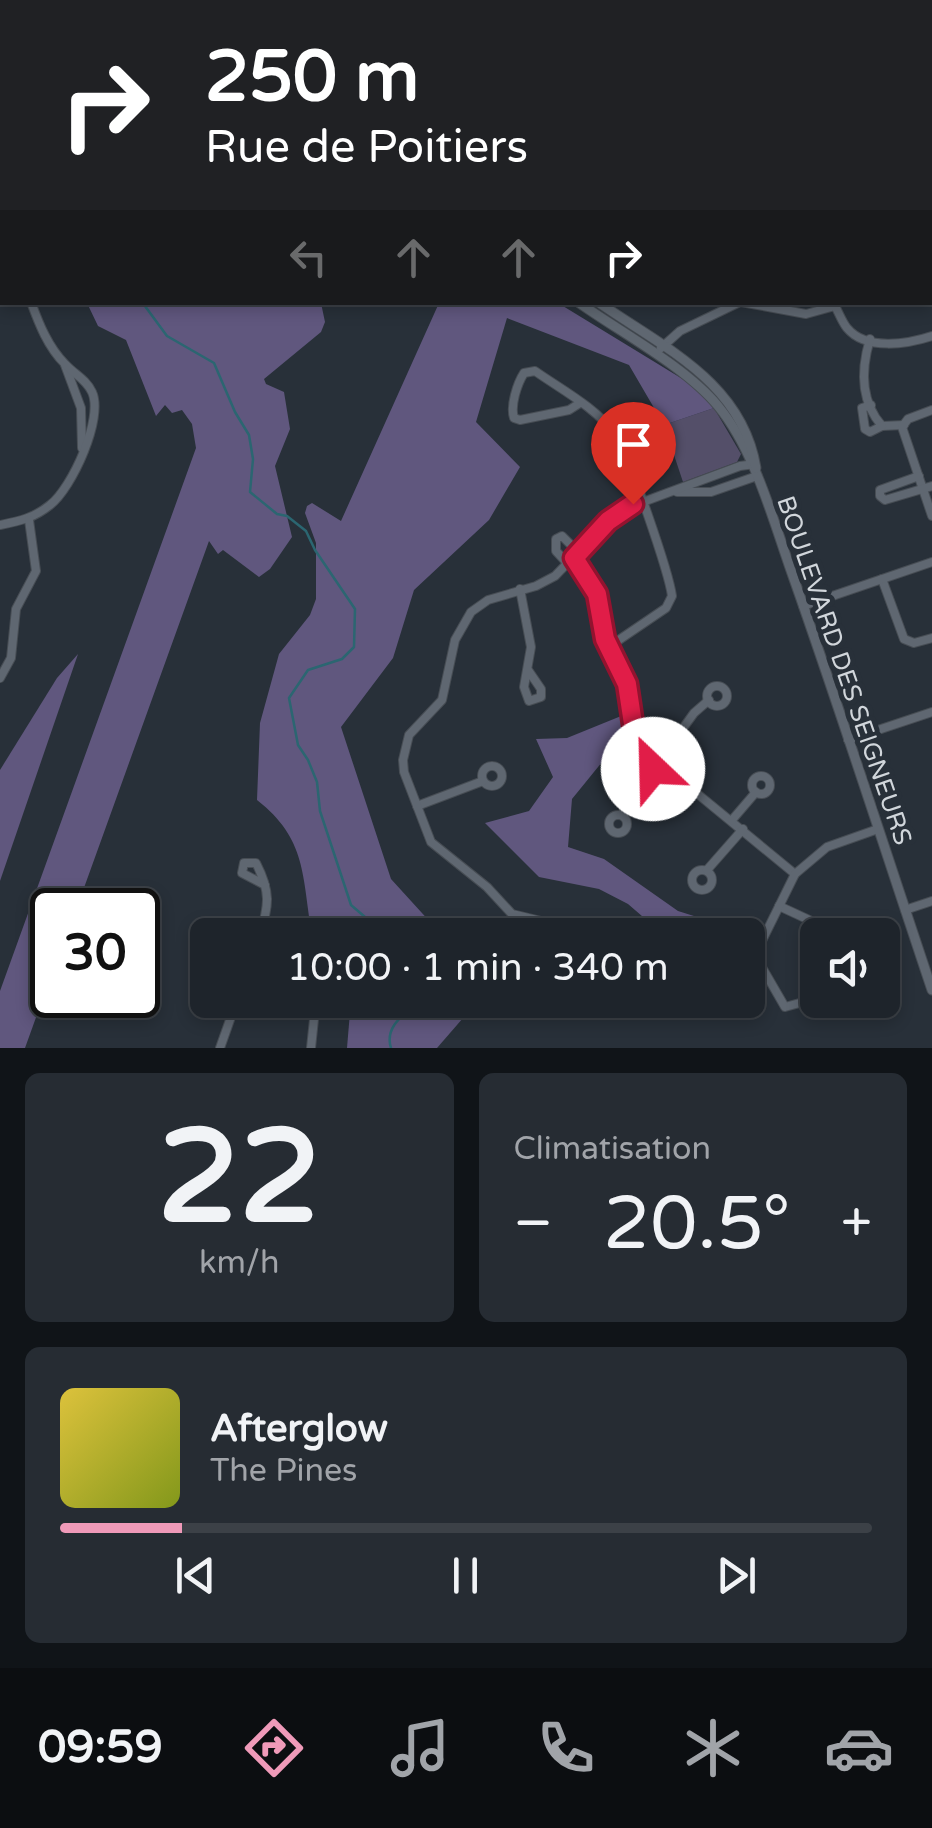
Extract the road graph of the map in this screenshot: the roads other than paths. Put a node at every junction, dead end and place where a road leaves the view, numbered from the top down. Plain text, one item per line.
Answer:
1 (32, 305) edge
2 (583, 305) edge
3 (602, 305) edge
4 (735, 305) edge
5 (774, 305) edge
6 (835, 305) edge
7 (838, 305) edge
8 (932, 336) edge
9 (870, 340) junction
10 (659, 351) junction
11 (65, 364) junction
12 (580, 402) junction
13 (871, 405) junction
14 (932, 410) edge
15 (904, 425) junction
16 (882, 426) junction
17 (82, 452) junction
18 (753, 464) junction
19 (757, 476) junction
20 (918, 476) junction
21 (928, 488) edge
22 (673, 491) junction
23 (641, 501) junction
24 (932, 516) edge
25 (28, 520) junction
26 (0, 525) edge
27 (574, 558) junction
28 (932, 562) edge
29 (882, 579) junction
30 (520, 589) junction
31 (804, 606) junction
32 (932, 638) edge
33 (610, 646) junction
34 (528, 670) dead end
35 (0, 678) edge
36 (708, 700) dead end
37 (932, 712) edge
38 (848, 740) junction
39 (666, 753) junction
40 (651, 755) junction
41 (666, 768) junction
42 (653, 769) junction
43 (483, 781) dead end
44 (756, 792) dead end
45 (418, 806) junction
46 (621, 815) dead end
47 (732, 820) junction
48 (742, 829) junction
49 (878, 829) junction
50 (707, 870) dead end
51 (795, 874) junction
52 (265, 885) dead end
53 (932, 901) edge
54 (778, 906) junction
55 (905, 910) junction
56 (265, 918) edge
57 (529, 918) edge
58 (806, 918) edge
59 (765, 936) edge
60 (765, 973) edge
61 (932, 990) edge
62 (800, 1003) edge
63 (231, 1018) edge
64 (314, 1018) edge
65 (220, 1048) edge
66 (311, 1048) edge

1 - 11 street
2 - 10 street, BOULEVARD DES SEIGNEURS
3 - 10 street, BOULEVARD DES SEIGNEURS
4 - 10 street
5 - 6 street
7 - 9 street
8 - 9 street
9 - 13 street
10 - 18 street, BOULEVARD DES SEIGNEURS
11 - 17 street
11 - 17 street
12 - 12 street
12 - 23 street
13 - 16 street
13 - 16 street
14 - 15 street
15 - 16 street
15 - 20 street
17 - 25 street
18 - 19 street, BOULEVARD DES SEIGNEURS
18 - 22 street
19 - 22 street
19 - 31 street, BOULEVARD DES SEIGNEURS
20 - 21 street
20 - 21 street
21 - 24 street
22 - 23 street
23 - 27 street
23 - 33 street
25 - 26 street
25 - 35 street
27 - 30 street
27 - 33 street
28 - 29 street
29 - 31 street
29 - 32 street
30 - 34 street
30 - 45 street
31 - 38 street, BOULEVARD DES SEIGNEURS
33 - 40 street
36 - 39 street
37 - 38 street
38 - 49 street, BOULEVARD DES SEIGNEURS
39 - 40 street
39 - 41 street
40 - 42 street
41 - 42 street
41 - 47 street
42 - 46 street
43 - 45 street
44 - 47 street
45 - 57 street
47 - 48 street
48 - 50 street
48 - 51 street
49 - 51 street
49 - 55 street, BOULEVARD DES SEIGNEURS
51 - 54 street
52 - 56 street
53 - 55 street
54 - 58 street
54 - 59 street
55 - 61 street, BOULEVARD DES SEIGNEURS
60 - 62 street
63 - 65 street
64 - 66 street

